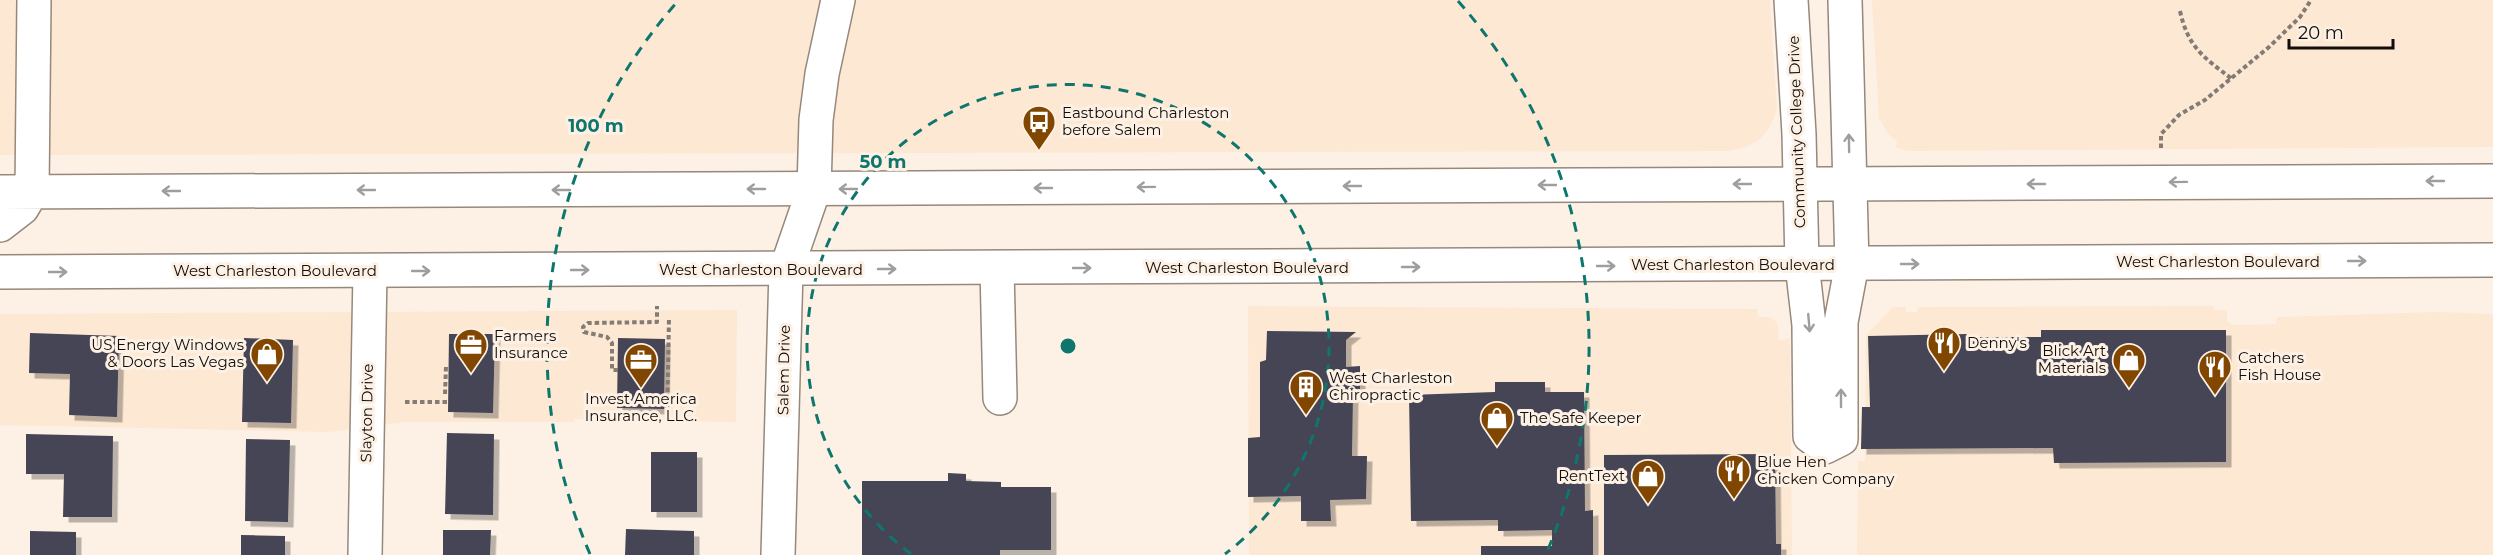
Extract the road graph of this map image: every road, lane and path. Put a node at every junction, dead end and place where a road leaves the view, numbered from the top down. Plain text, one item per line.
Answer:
1 (34, 0) edge
2 (838, 0) edge
3 (1791, 0) edge
4 (1845, 0) edge
5 (2311, 0) edge
6 (2180, 10) dead end
7 (2232, 79) junction
8 (2161, 148) dead end
9 (2493, 181) edge
10 (1800, 184) junction
11 (1850, 184) junction
12 (814, 189) junction
13 (32, 191) junction
14 (0, 192) edge
15 (0, 225) edge
16 (2493, 260) edge
17 (1802, 264) junction
18 (1852, 264) junction
19 (997, 268) junction
20 (786, 270) junction
21 (370, 271) junction
22 (0, 272) edge
23 (657, 306) dead end
24 (669, 318) dead end
25 (446, 366) dead end
26 (618, 370) dead end
27 (446, 394) dead end
28 (1000, 398) dead end
29 (405, 402) dead end
30 (448, 402) dead end
31 (667, 422) dead end
32 (364, 555) edge
33 (778, 555) edge

1 - 13 main road
2 - 12 main road, Salem Drive
3 - 10 main road, Community College Drive
11 -> 4 main road
5 - 7 path
6 - 7 path
7 - 8 path
9 -> 11 main road
10 - 11 main road
10 -> 12 main road
10 - 17 main road, Community College Drive
11 - 18 main road
12 -> 13 main road
12 - 20 main road, Salem Drive
13 - 14 main road
13 - 15 main road
18 -> 16 main road, West Charleston Boulevard
17 - 18 main road, West Charleston Boulevard
17 -> 18 main road, Community College Drive
19 -> 17 main road, West Charleston Boulevard
20 -> 19 main road, West Charleston Boulevard
19 - 28 main road
21 -> 20 main road, West Charleston Boulevard
20 - 33 main road, Salem Drive
22 -> 21 main road, West Charleston Boulevard
21 - 32 main road, Slayton Drive
23 - 26 path
24 - 31 path
25 - 27 path
29 - 30 path

